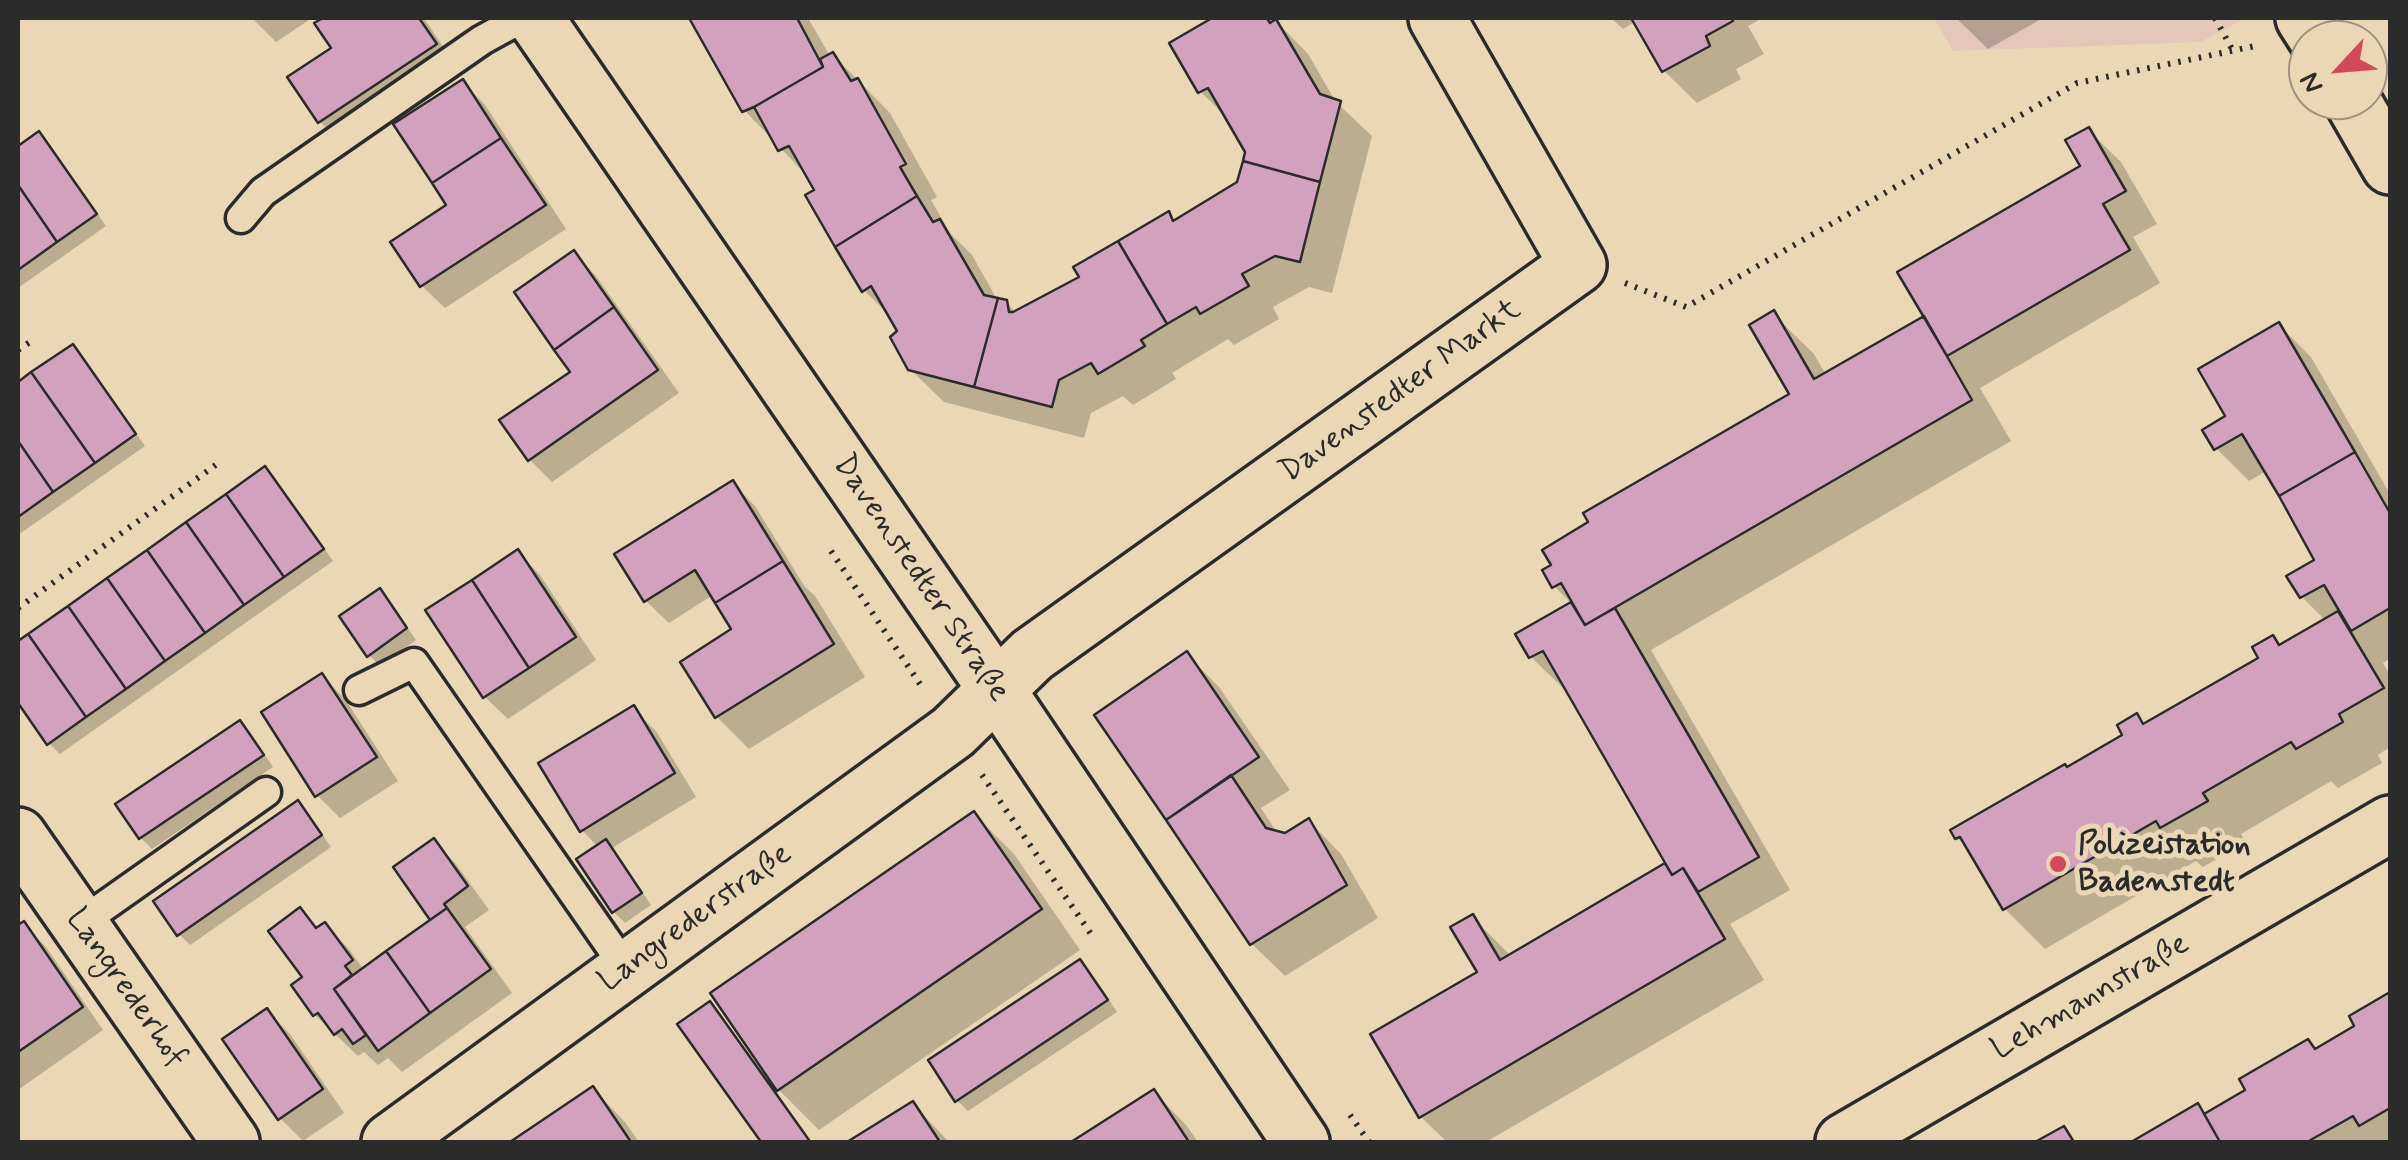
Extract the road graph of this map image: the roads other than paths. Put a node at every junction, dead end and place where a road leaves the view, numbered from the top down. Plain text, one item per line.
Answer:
1 (522, 18) edge
2 (535, 18) edge
3 (1436, 18) edge
4 (2364, 120) edge
5 (2390, 166) edge
6 (241, 218) dead end
7 (359, 690) dead end
8 (997, 690) junction
9 (266, 792) dead end
10 (2390, 824) edge
11 (18, 836) edge
12 (79, 924) junction
13 (627, 970) junction
14 (232, 1142) edge
15 (390, 1142) edge
16 (1301, 1142) edge
17 (1844, 1142) edge

1 - 6 lane
2 - 8 street, Davenstedter Straße
3 - 8 street, Davenstedter Markt
4 - 5 street
7 - 13 lane
8 - 13 street, Langrederstraße
8 - 16 street, Davenstedter Straße
9 - 12 lane
10 - 17 street, Lehmannstraße
11 - 12 street, Langrederhof
12 - 14 street, Langrederhof
13 - 15 street, Langrederstraße

